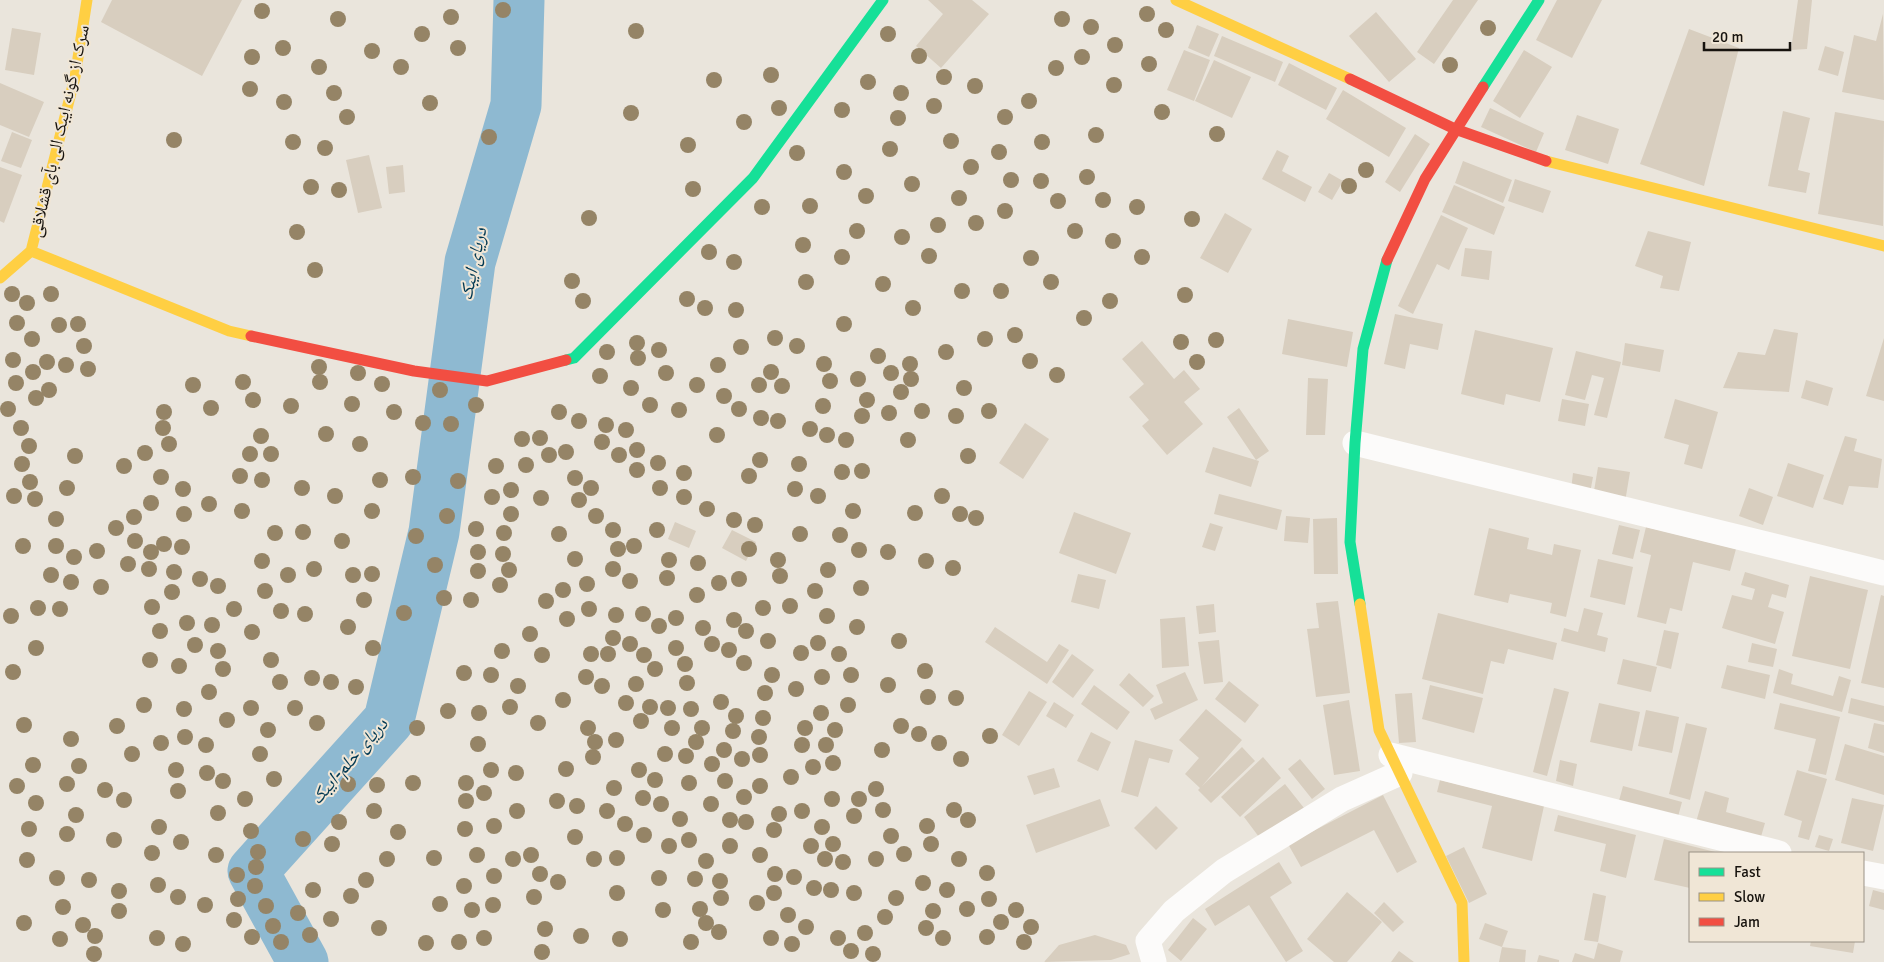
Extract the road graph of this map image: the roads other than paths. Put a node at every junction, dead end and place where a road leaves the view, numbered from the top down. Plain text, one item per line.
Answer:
1 (87, 0) edge
2 (883, 0) edge
3 (1176, 0) edge
4 (1539, 0) edge
5 (1455, 129) junction
6 (1884, 246) edge
7 (31, 250) junction
8 (0, 278) edge
9 (1355, 444) junction
10 (1884, 573) edge
11 (1395, 764) junction
12 (1775, 852) edge
13 (1864, 872) edge
14 (1884, 877) edge
15 (1154, 962) edge
16 (1464, 962) edge

1 - 7 street, سرک از گونه ایبک الی بآی قشلاقی
2 - 7 street
3 - 5 street
4 - 5 street
5 - 6 street
5 - 9 street
7 - 8 street, سرک از گونه ایبک الی بآی قشلاقی
9 - 10 street
9 - 11 street
11 - 12 street
11 - 15 street
11 - 16 street
13 - 14 street

